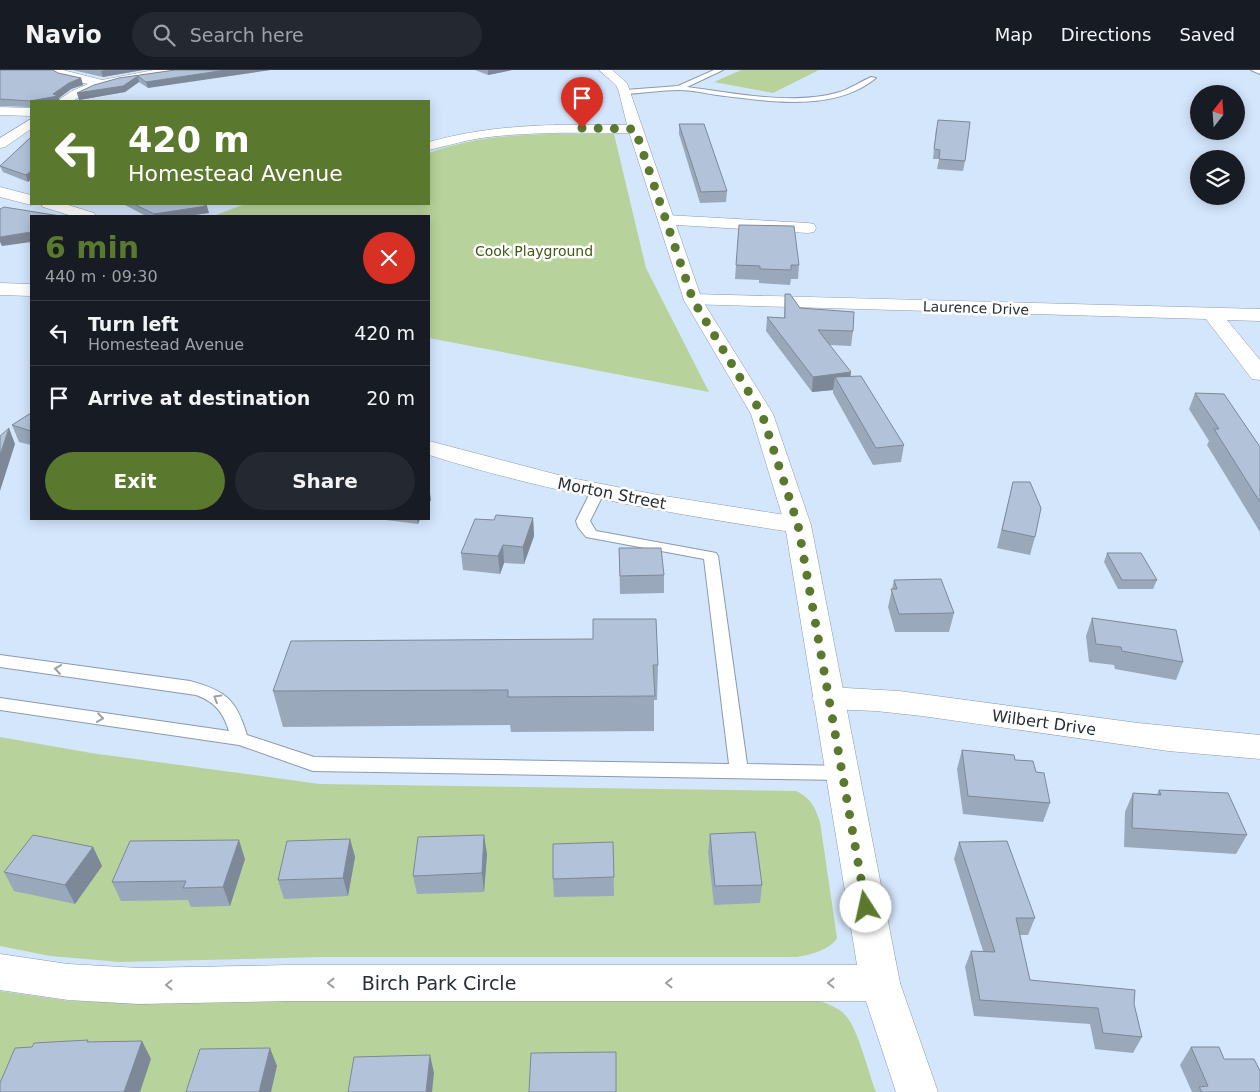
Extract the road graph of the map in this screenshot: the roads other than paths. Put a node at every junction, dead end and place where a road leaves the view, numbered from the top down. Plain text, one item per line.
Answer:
1 (53, 70) edge
2 (181, 70) edge
3 (605, 70) edge
4 (720, 70) edge
5 (1254, 70) edge
6 (1260, 72) edge
7 (873, 78) dead end
8 (103, 83) junction
9 (679, 88) junction
10 (626, 92) junction
11 (65, 100) edge
12 (0, 111) edge
13 (30, 112) edge
14 (30, 124) edge
15 (635, 129) junction
16 (0, 144) edge
17 (430, 146) edge
18 (0, 192) edge
19 (30, 200) edge
20 (51, 205) edge
21 (85, 215) edge
22 (666, 220) junction
23 (808, 228) dead end
24 (30, 278) edge
25 (4, 289) edge
26 (30, 290) edge
27 (693, 300) junction
28 (1212, 314) junction
29 (1260, 315) edge
30 (1260, 374) edge
31 (430, 448) edge
32 (598, 491) junction
33 (798, 525) junction
34 (0, 661) edge
35 (828, 698) junction
36 (0, 704) edge
37 (240, 738) junction
38 (1260, 746) edge
39 (739, 770) junction
40 (842, 773) junction
41 (0, 972) edge
42 (880, 983) junction
43 (916, 1092) edge

1 - 8 street
2 - 8 street
3 - 10 street
4 - 9 lane
5 - 6 lane
7 - 9 lane
8 - 11 street
9 - 10 lane
10 - 15 street
12 - 13 street
14 - 16 street
15 - 17 street
15 - 22 street
18 - 19 street
20 - 21 street
22 - 23 street
22 - 27 street
24 - 25 street
25 - 26 street
27 - 28 street, Laurence Drive
27 - 33 street
28 - 29 street, Laurence Drive
28 - 30 street
31 - 32 street, Morton Street
32 - 33 street, Morton Street
32 - 39 lane
33 - 35 street
37 -> 34 lane
35 - 38 street, Wilbert Drive
35 - 40 street
36 -> 37 lane
37 - 39 lane
39 - 40 lane
40 - 42 street
42 -> 41 street, Birch Park Circle
42 - 43 street

